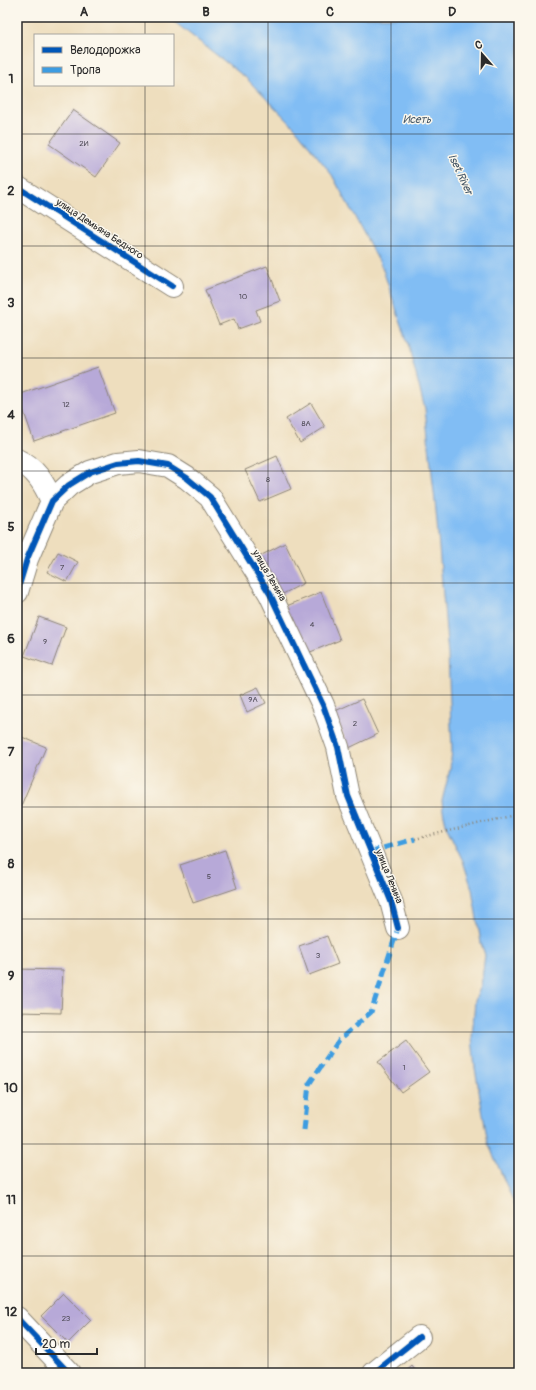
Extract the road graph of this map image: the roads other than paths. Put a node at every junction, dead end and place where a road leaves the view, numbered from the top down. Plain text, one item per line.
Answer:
1 (17, 187) edge
2 (172, 286) dead end
3 (17, 460) edge
4 (52, 501) junction
5 (17, 592) edge
6 (398, 928) dead end
7 (17, 1318) edge
8 (419, 1337) dead end
9 (69, 1373) edge
10 (374, 1373) edge

1 - 2 street, улица Демьяна Бедного
3 - 4 street
4 - 5 street, улица Ленина
4 - 6 street, улица Ленина
7 - 9 street
8 - 10 street

